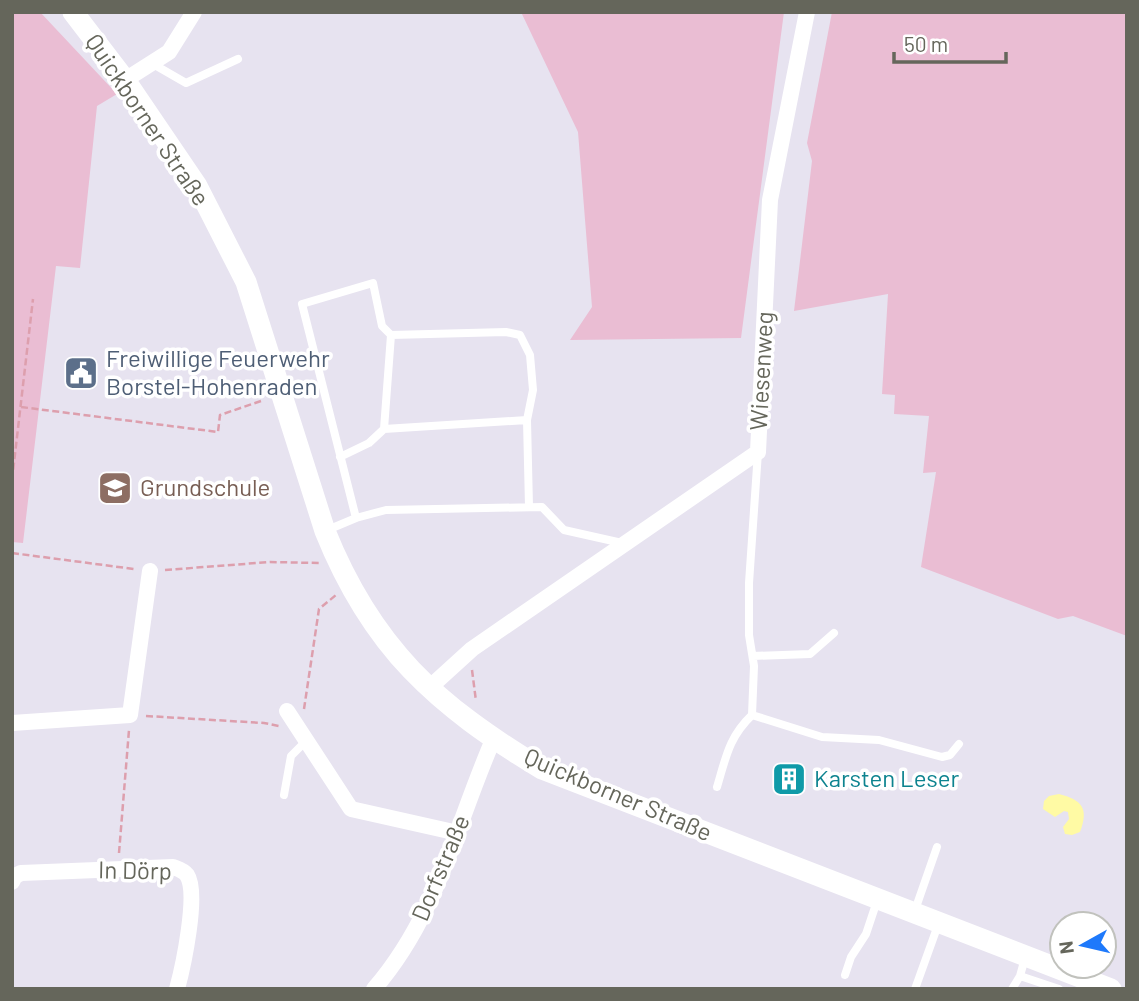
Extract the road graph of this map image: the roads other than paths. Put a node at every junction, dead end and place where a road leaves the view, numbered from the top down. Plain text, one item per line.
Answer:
1 (73, 12) edge
2 (194, 12) edge
3 (807, 12) edge
4 (238, 59) dead end
5 (153, 64) junction
6 (125, 80) junction
7 (391, 335) junction
8 (527, 420) junction
9 (384, 429) junction
10 (758, 452) junction
11 (341, 457) junction
12 (529, 507) junction
13 (356, 518) junction
14 (325, 531) junction
15 (625, 544) junction
16 (150, 571) road end
17 (834, 633) dead end
18 (752, 656) junction
19 (428, 689) junction
20 (287, 711) dead end
21 (752, 715) junction
22 (12, 723) edge
23 (304, 736) junction
24 (488, 736) junction
25 (959, 744) dead end
26 (717, 787) dead end
27 (284, 795) dead end
28 (458, 833) junction
29 (937, 847) dead end
30 (12, 882) edge
31 (877, 898) junction
32 (914, 913) junction
33 (939, 922) junction
34 (1022, 966) junction
35 (845, 975) dead end
36 (1090, 984) edge
37 (177, 989) edge
38 (374, 989) edge
39 (915, 989) edge
40 (1012, 989) edge
41 (1059, 989) edge

1 - 6 main road, Quickborner Straße
2 - 5 street
3 - 10 street, Wiesenweg
4 - 5 lane
5 - 6 street
6 - 14 main road, Quickborner Straße
7 - 8 lane
7 - 9 lane
7 - 11 lane
8 - 9 lane
8 - 12 lane
9 - 11 lane
10 - 15 street, Wiesenweg
10 - 18 lane
11 - 13 lane
12 - 13 lane
12 - 15 lane
13 - 14 lane
14 - 19 main road, Quickborner Straße
15 - 19 street, Wiesenweg
16 - 22 street
17 - 18 lane
18 - 21 lane
19 - 24 main road, Quickborner Straße
20 - 23 street
21 - 25 lane
21 - 26 lane
23 - 27 lane
23 - 28 street
24 - 28 street, Dorfstraße
24 - 31 main road, Quickborner Straße
28 - 38 street, Dorfstraße
29 - 32 lane
30 - 37 street, In Dörp
31 - 32 main road, Quickborner Straße
31 - 35 lane
32 - 33 main road, Quickborner Straße
33 - 34 main road, Quickborner Straße
33 - 39 lane
34 - 36 main road, Quickborner Straße
34 - 40 lane
34 - 41 lane

